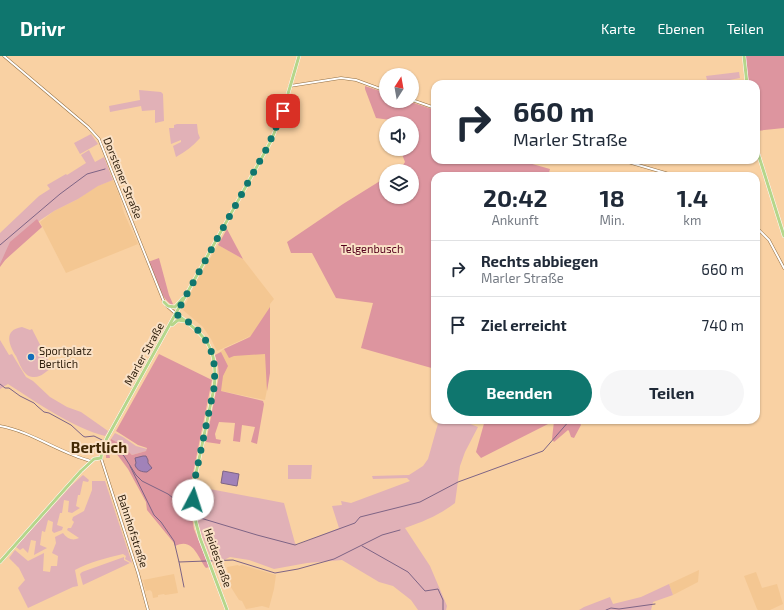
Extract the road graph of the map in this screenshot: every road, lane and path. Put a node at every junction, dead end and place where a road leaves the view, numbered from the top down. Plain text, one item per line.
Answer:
1 (4, 56) edge
2 (299, 56) edge
3 (744, 56) edge
4 (747, 80) edge
5 (290, 86) junction
6 (379, 88) edge
7 (419, 102) edge
8 (431, 107) edge
9 (760, 160) edge
10 (635, 164) edge
11 (662, 172) edge
12 (760, 231) edge
13 (784, 236) edge
14 (784, 268) edge
15 (187, 294) junction
16 (164, 302) junction
17 (176, 314) junction
18 (193, 325) junction
19 (165, 335) junction
20 (0, 426) edge
21 (101, 458) junction
22 (91, 462) junction
23 (0, 562) edge
24 (148, 610) edge
25 (227, 610) edge

1 - 16 street, Dorstener Straße
2 - 5 main road, Marler Straße
3 - 4 main road
5 - 6 street
5 - 15 main road, Marler Straße
7 - 8 street
9 - 13 main road
10 - 11 street
12 - 14 street
15 - 16 main road
15 - 17 main road, Marler Straße
16 - 17 street, Dorstener Straße
17 - 18 main road, Heidestraße
17 - 19 main road, Marler Straße
18 - 19 main road
18 - 25 main road, Heidestraße
19 - 21 main road, Marler Straße
20 - 22 street
21 - 22 main road
21 - 24 street, Bahnhofstraße
22 - 23 main road

